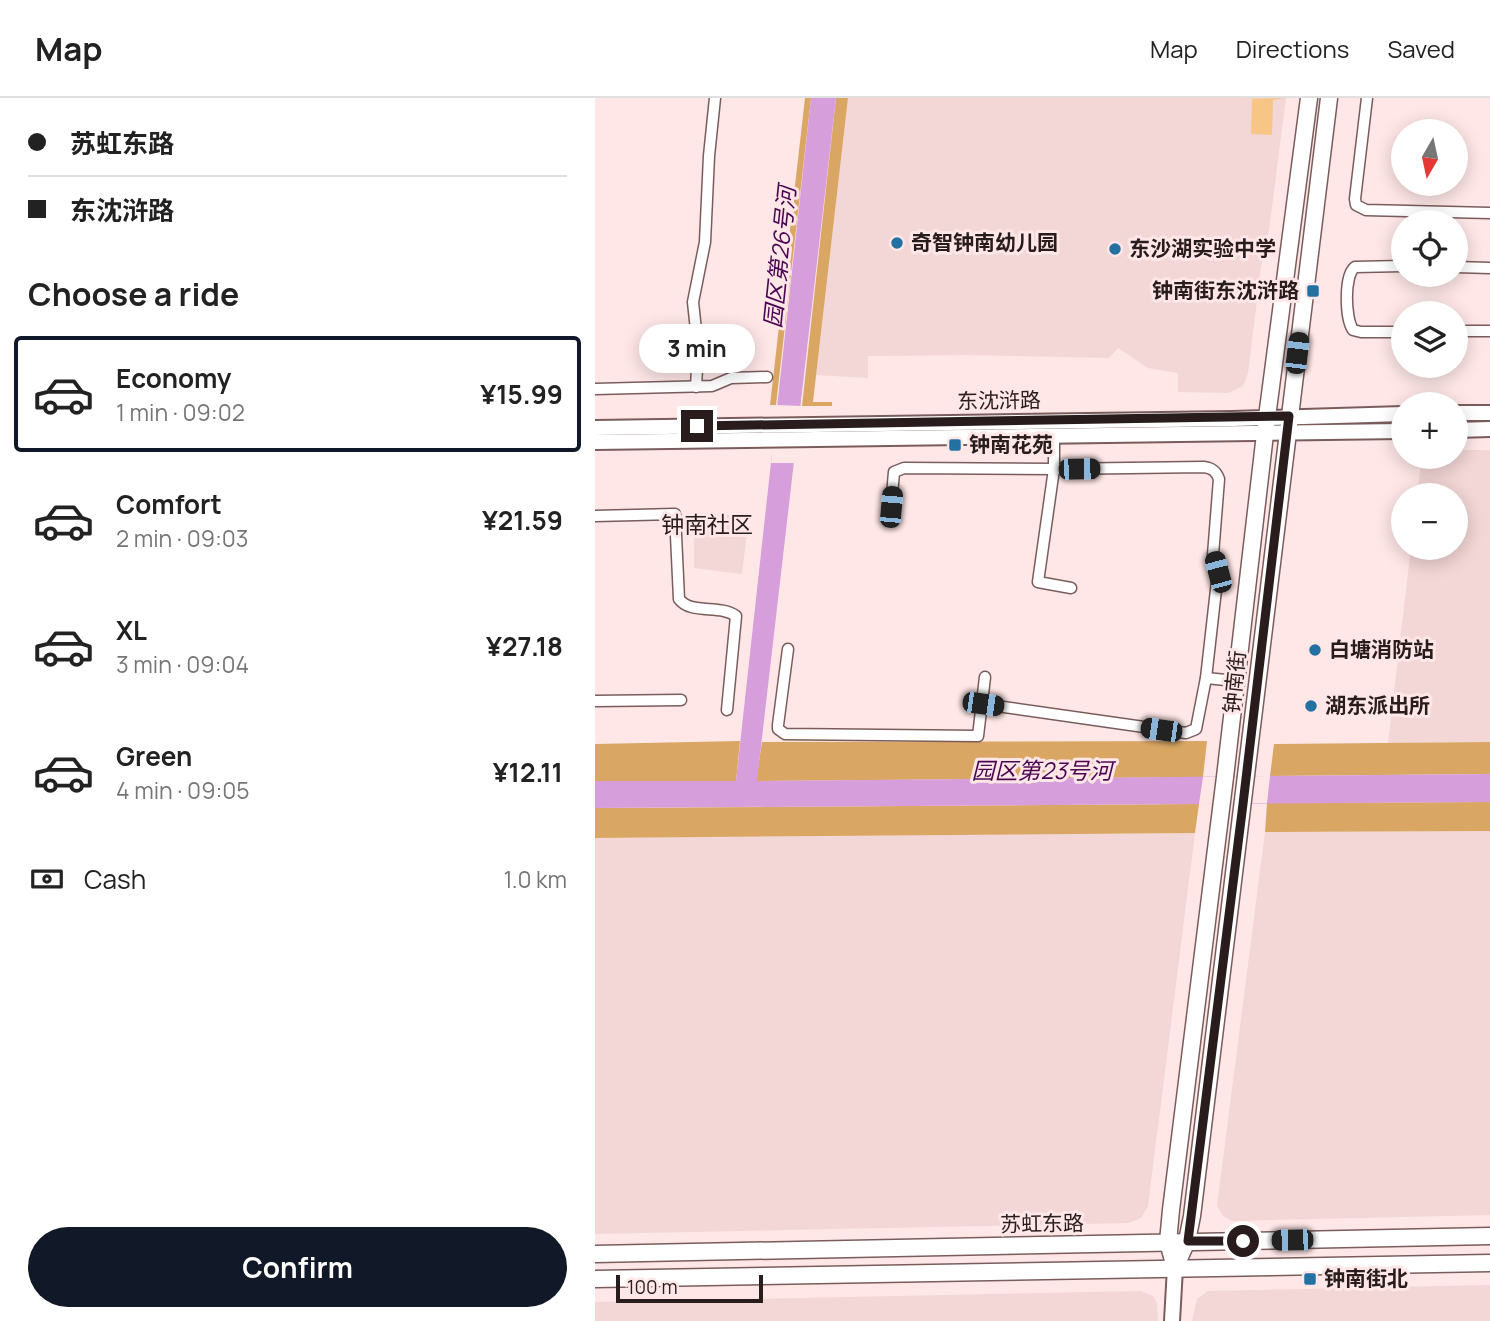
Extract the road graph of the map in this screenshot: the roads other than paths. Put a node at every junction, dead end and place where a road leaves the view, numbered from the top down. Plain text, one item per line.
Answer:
1 (715, 98) edge
2 (1309, 98) edge
3 (1329, 98) edge
4 (1367, 98) edge
5 (1391, 212) edge
6 (1490, 213) edge
7 (1468, 215) edge
8 (1391, 266) edge
9 (1468, 267) edge
10 (1490, 268) edge
11 (1468, 331) edge
12 (1490, 331) edge
13 (1391, 332) edge
14 (767, 377) dead end
15 (696, 387) junction
16 (595, 389) edge
17 (1468, 413) edge
18 (1490, 413) edge
19 (1391, 414) edge
20 (1289, 416) junction
21 (1267, 417) junction
22 (595, 428) edge
23 (1490, 429) edge
24 (1468, 430) edge
25 (1391, 431) edge
26 (1287, 433) junction
27 (1265, 434) junction
28 (1054, 437) junction
29 (595, 442) edge
30 (1054, 469) junction
31 (891, 507) dead end
32 (595, 516) edge
33 (1071, 588) dead end
34 (787, 649) dead end
35 (985, 677) dead end
36 (1206, 678) junction
37 (1235, 681) junction
38 (681, 700) dead end
39 (595, 701) edge
40 (983, 704) junction
41 (727, 710) dead end
42 (1490, 1236) edge
43 (1188, 1241) junction
44 (1168, 1242) junction
45 (595, 1254) edge
46 (1490, 1263) edge
47 (1175, 1268) junction
48 (595, 1279) edge
49 (1172, 1321) edge

1 - 15 street
2 - 21 main road, 钟南街
3 - 20 main road, 钟南街
4 - 5 street
6 - 7 street
8 - 13 street
9 - 10 street
11 - 12 street
14 - 15 street
15 - 16 street
17 - 18 main road
19 - 20 main road, 东沈浒路
20 - 21 main road, 东沈浒路
20 - 26 main road, 钟南街
21 - 22 main road, 东沈浒路
21 - 27 main road, 钟南街
23 - 24 main road
25 - 26 main road, 东沈浒路
26 - 27 main road, 东沈浒路
26 - 43 main road, 钟南街
27 - 28 main road, 东沈浒路
27 - 37 main road, 钟南街
28 - 29 main road, 东沈浒路
28 - 30 street
30 - 31 street
30 - 33 street
30 - 36 street
32 - 41 street
34 - 40 street
35 - 40 street
36 - 37 street
36 - 40 street
37 - 44 main road, 钟南街
38 - 39 street
42 - 43 main road, 苏虹东路
43 - 44 main road, 苏虹东路
43 - 47 main road, 钟南街
44 - 45 main road, 苏虹东路
44 - 47 main road, 钟南街
46 - 47 main road
47 - 48 main road
47 - 49 main road, 钟南街

